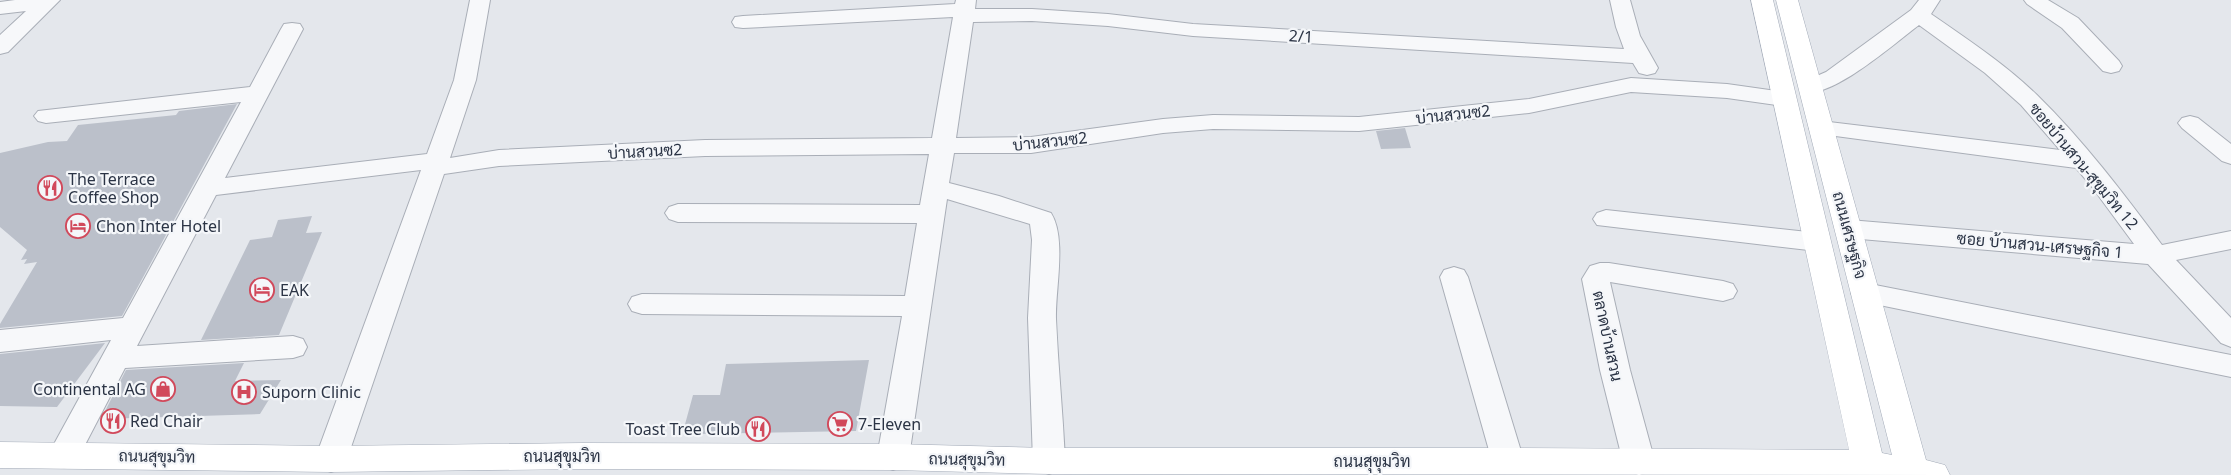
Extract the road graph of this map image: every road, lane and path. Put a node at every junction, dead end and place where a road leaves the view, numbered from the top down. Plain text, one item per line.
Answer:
1 (480, 0) edge
2 (1620, 0) edge
3 (1762, 0) edge
4 (1787, 0) edge
5 (2034, 0) edge
6 (47, 1) edge
7 (0, 8) edge
8 (1925, 8) edge
9 (965, 9) edge
10 (743, 22) dead end
11 (292, 29) dead end
12 (0, 47) edge
13 (1639, 57) junction
14 (2111, 66) dead end
15 (1661, 86) junction
16 (1811, 87) junction
17 (257, 93) junction
18 (1784, 99) junction
19 (46, 116) dead end
20 (2190, 124) dead end
21 (1822, 128) junction
22 (944, 147) junction
23 (2231, 156) edge
24 (2084, 161) junction
25 (436, 164) junction
26 (206, 188) junction
27 (934, 201) junction
28 (678, 214) dead end
29 (1606, 219) dead end
30 (1849, 229) junction
31 (2231, 240) edge
32 (1817, 242) junction
33 (2156, 255) junction
34 (1454, 276) dead end
35 (1723, 291) dead end
36 (1865, 294) junction
37 (642, 304) dead end
38 (917, 306) junction
39 (130, 328) junction
40 (2231, 336) edge
41 (0, 341) edge
42 (293, 347) dead end
43 (114, 358) junction
44 (2231, 366) edge
45 (0, 455) edge
46 (64, 455) junction
47 (893, 457) junction
48 (1048, 461) junction
49 (1508, 461) junction
50 (1639, 462) junction
51 (324, 467) edge
52 (1869, 470) edge
53 (1920, 474) edge

1 - 25 street
2 - 13 street
3 - 18 main road, ถนนเศรษฐกิจ
4 - 16 main road, ถนนเศรษฐกิจ
5 - 14 street
6 - 7 street
6 - 12 street
8 - 16 street
8 - 24 street, ซอยบ้านสวน-สุขุมวิท 12
9 - 10 street, 2/1
9 - 13 street, 2/1
9 - 22 street
11 - 17 street
13 - 15 street
15 - 18 street, บ่านสวนซ2
15 - 22 street, บ่านสวนซ2
16 - 21 main road, ถนนเศรษฐกิจ
17 - 19 street
17 - 26 street
18 - 32 main road, ถนนเศรษฐกิจ
20 - 23 street
21 - 24 street
21 - 30 main road, ถนนเศรษฐกิจ
22 - 25 street, บ่านสวนซ2
22 - 27 street
24 - 33 street, ซอยบ้านสวน-สุขุมวิท 12
25 - 26 street, บ่านสวนซ2
25 - 51 street
26 - 39 street
27 - 28 street
27 - 38 street
27 - 48 street
29 - 32 street
30 - 33 street, ซอย บ้านสวน-เศรษฐกิจ 1
30 - 36 main road, ถนนเศรษฐกิจ
31 - 33 street, ซอย บ้านสวน-เศรษฐกิจ 1
32 - 52 main road, ถนนเศรษฐกิจ
33 - 40 street, ซอยบ้านสวน-สุขุมวิท 12
34 - 49 street
35 - 50 street, ตลาดบ้านสวน
36 - 44 street
36 - 53 main road, ถนนเศรษฐกิจ
37 - 38 street
38 - 47 street
39 - 41 street
39 - 43 street
42 - 43 street
43 - 46 street
45 - 46 main road, ถนนสุขุมวิท
46 - 51 main road, ถนนสุขุมวิท
47 - 48 main road, ถนนสุขุมวิท
47 - 51 main road, ถนนสุขุมวิท
48 - 49 main road, ถนนสุขุมวิท
49 - 50 main road, ถนนสุขุมวิท
50 - 52 main road, ถนนสุขุมวิท
52 - 53 main road, ถนนสุขุมวิท

